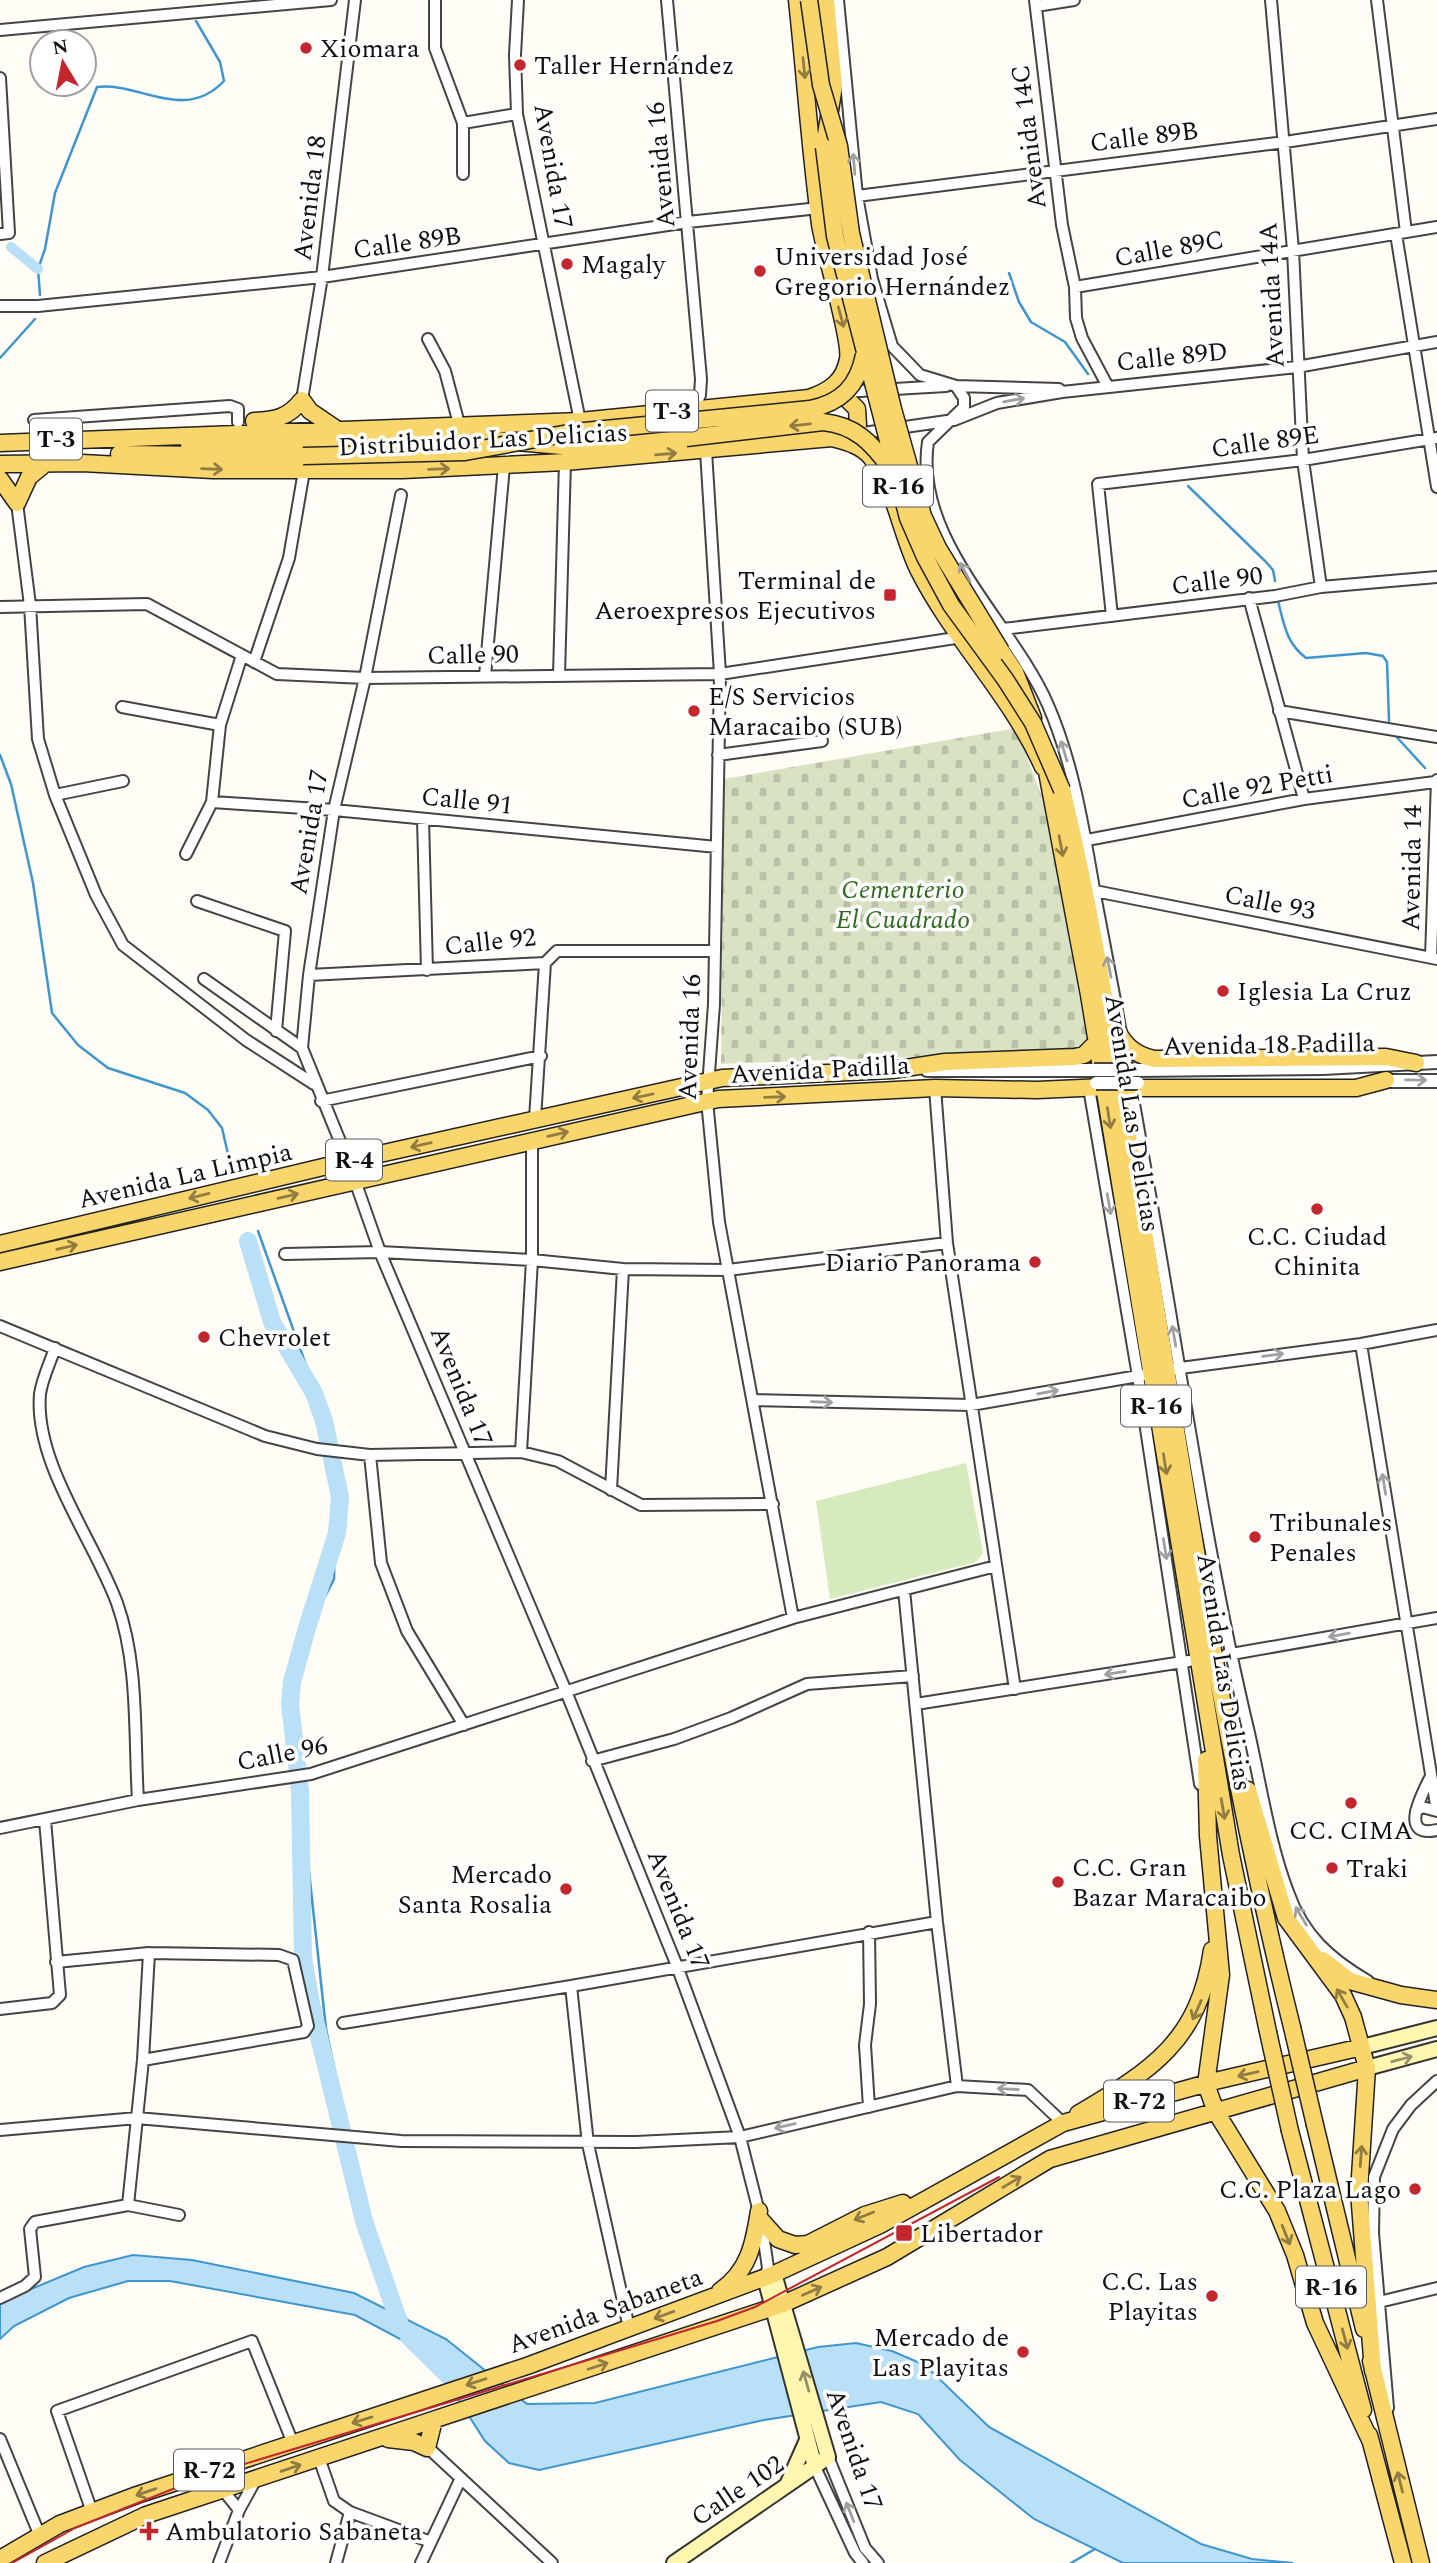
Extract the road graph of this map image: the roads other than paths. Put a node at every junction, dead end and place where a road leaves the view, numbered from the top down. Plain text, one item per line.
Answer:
1 (331, 0) edge
2 (355, 0) edge
3 (435, 0) edge
4 (518, 0) edge
5 (667, 0) edge
6 (797, 0) edge
7 (809, 0) edge
8 (826, 0) edge
9 (838, 0) edge
10 (1074, 0) edge
11 (1271, 0) edge
12 (1377, 0) edge
13 (1035, 3) edge
14 (241, 4) edge
15 (0, 30) edge
16 (0, 78) edge
17 (517, 114) junction
18 (1437, 119) edge
19 (463, 123) junction
20 (1393, 127) junction
21 (1285, 142) junction
22 (1055, 170) junction
23 (463, 174) dead end
24 (857, 197) junction
25 (819, 208) junction
26 (688, 222) junction
27 (1437, 227) edge
28 (1401, 233) junction
29 (0, 234) edge
30 (543, 245) junction
31 (1293, 250) junction
32 (322, 277) junction
33 (1075, 287) junction
34 (0, 306) edge
35 (428, 339) dead end
36 (1437, 342) edge
37 (1414, 347) junction
38 (864, 354) junction
39 (1297, 367) junction
40 (956, 386) junction
41 (1107, 386) junction
42 (1076, 390) junction
43 (823, 393) junction
44 (302, 400) junction
45 (694, 409) junction
46 (34, 420) dead end
47 (954, 420) junction
48 (580, 421) junction
49 (238, 422) junction
50 (459, 425) junction
51 (336, 428) junction
52 (112, 437) junction
53 (832, 438) junction
54 (1434, 439) edge
55 (0, 443) edge
56 (706, 451) junction
57 (1303, 460) junction
58 (565, 462) junction
59 (46, 463) junction
60 (8, 464) edge
61 (304, 464) junction
62 (504, 466) junction
63 (895, 476) junction
64 (0, 479) edge
65 (1437, 487) edge
66 (401, 495) dead end
67 (17, 503) junction
68 (1437, 577) edge
69 (1321, 587) junction
70 (1250, 598) junction
71 (30, 605) junction
72 (0, 607) edge
73 (1112, 616) junction
74 (1003, 629) junction
75 (962, 637) junction
76 (242, 655) junction
77 (254, 662) junction
78 (720, 674) junction
79 (559, 675) junction
80 (485, 677) junction
81 (365, 678) junction
82 (122, 707) dead end
83 (1279, 711) junction
84 (220, 725) junction
85 (1437, 737) edge
86 (822, 741) dead end
87 (718, 755) junction
88 (1048, 779) junction
89 (123, 781) dead end
90 (1436, 781) edge
91 (55, 795) junction
92 (1304, 799) junction
93 (212, 802) junction
94 (334, 810) junction
95 (423, 819) junction
96 (1087, 841) junction
97 (717, 847) junction
98 (186, 854) dead end
99 (1095, 891) junction
100 (197, 901) dead end
101 (715, 951) junction
102 (1434, 958) edge
103 (545, 963) junction
104 (427, 970) junction
105 (309, 975) junction
106 (204, 979) dead end
107 (1106, 1007) junction
108 (276, 1031) junction
109 (1123, 1040) junction
110 (1096, 1043) junction
111 (302, 1048) junction
112 (541, 1056) junction
113 (1437, 1062) edge
114 (1416, 1063) junction
115 (892, 1070) junction
116 (1275, 1075) junction
117 (978, 1077) junction
118 (1385, 1080) junction
119 (710, 1081) junction
120 (1437, 1081) edge
121 (314, 1084) junction
122 (935, 1087) junction
123 (1111, 1088) junction
124 (321, 1101) junction
125 (707, 1101) junction
126 (536, 1119) junction
127 (532, 1140) junction
128 (348, 1161) junction
129 (354, 1181) junction
130 (947, 1243) junction
131 (0, 1244) edge
132 (380, 1252) junction
133 (285, 1254) dead end
134 (532, 1260) junction
135 (0, 1262) edge
136 (624, 1269) junction
137 (728, 1270) junction
138 (0, 1326) edge
139 (1437, 1330) edge
140 (1361, 1344) junction
141 (55, 1348) junction
142 (1174, 1369) junction
143 (1144, 1375) junction
144 (754, 1400) junction
145 (971, 1405) junction
146 (521, 1452) junction
147 (370, 1455) junction
148 (464, 1455) junction
149 (611, 1490) junction
150 (773, 1504) junction
151 (996, 1566) junction
152 (904, 1590) junction
153 (793, 1618) junction
154 (1437, 1618) edge
155 (1406, 1623) junction
156 (1206, 1658) junction
157 (913, 1676) junction
158 (565, 1689) junction
159 (1016, 1689) junction
160 (1220, 1697) junction
161 (916, 1704) junction
162 (1205, 1706) junction
163 (464, 1725) junction
164 (592, 1761) junction
165 (1431, 1776) junction
166 (138, 1800) junction
167 (1416, 1811) junction
168 (45, 1820) junction
169 (0, 1828) edge
170 (1437, 1830) edge
171 (1208, 1836) junction
172 (1216, 1920) junction
173 (937, 1922) junction
174 (869, 1932) junction
175 (149, 1953) junction
176 (1313, 1953) junction
177 (57, 1962) junction
178 (677, 1966) junction
179 (571, 1986) junction
180 (1437, 1997) edge
181 (0, 2009) edge
182 (343, 2023) dead end
183 (1437, 2028) edge
184 (1362, 2047) junction
185 (1437, 2049) edge
186 (143, 2060) junction
187 (1367, 2068) junction
188 (1437, 2081) edge
189 (1211, 2083) junction
190 (957, 2086) junction
191 (869, 2107) junction
192 (1216, 2112) junction
193 (137, 2118) junction
194 (1063, 2123) junction
195 (0, 2130) edge
196 (740, 2137) junction
197 (588, 2144) junction
198 (929, 2196) junction
199 (128, 2205) junction
200 (179, 2215) dead end
201 (760, 2215) junction
202 (769, 2273) junction
203 (1437, 2288) edge
204 (0, 2298) edge
205 (705, 2300) junction
206 (1379, 2302) junction
207 (778, 2306) junction
208 (629, 2328) junction
209 (788, 2341) junction
210 (1374, 2371) junction
211 (397, 2408) junction
212 (435, 2420) junction
213 (412, 2428) junction
214 (805, 2434) junction
215 (0, 2439) edge
216 (375, 2439) junction
217 (292, 2441) junction
218 (1371, 2442) junction
219 (1390, 2442) junction
220 (427, 2448) junction
221 (828, 2457) junction
222 (319, 2458) junction
223 (815, 2467) junction
224 (461, 2478) junction
225 (256, 2479) junction
226 (786, 2486) junction
227 (223, 2490) junction
228 (239, 2510) junction
229 (92, 2512) junction
230 (350, 2512) junction
231 (40, 2536) junction
232 (431, 2542) junction
233 (860, 2551) junction
234 (1419, 2556) edge
235 (1401, 2557) edge
236 (0, 2559) edge
237 (45, 2563) edge
238 (219, 2563) edge
239 (336, 2563) edge
240 (421, 2563) edge
241 (552, 2563) edge
242 (674, 2563) edge
243 (863, 2563) edge
244 (878, 2563) edge

1 - 14 street
2 - 32 street, Avenida 18
3 - 19 street
4 - 17 street, Avenida 17
5 - 26 street, Avenida 16
6 -> 25 main road
7 - 88 main road, R-16, bridge
8 - 38 main road, R-16, bridge
24 -> 9 street
10 - 13 street
11 - 21 street, Avenida 14A
12 - 20 street
13 - 22 street, Avenida 14C
14 - 15 street
16 - 29 street
17 - 19 street
17 - 30 street, Avenida 17
18 - 20 street, Calle 89B
19 - 23 street
20 - 21 street, Calle 89B
20 - 28 street
21 - 22 street, Calle 89B
21 - 31 street, Avenida 14A
22 - 24 street, Calle 89B
22 - 33 street, Avenida 14C
24 - 40 street
25 - 26 street, Calle 89B
25 -> 43 main road
26 - 30 street, Calle 89B
26 - 45 street, Avenida 16
27 - 28 street, Calle 89C
28 - 31 street, Calle 89C
28 - 37 street
30 - 32 street, Calle 89B
30 - 48 street, Avenida 17
31 - 33 street, Calle 89C
31 - 39 street, Avenida 14A
32 - 34 street, Calle 89B
32 - 44 street, Avenida 18
33 - 41 street, Avenida 14C
35 - 50 street
36 - 37 street, Calle 89D
37 - 39 street, Calle 89D
37 - 54 street
38 - 61 main road, bridge
38 - 63 main road, R-16, bridge
39 - 41 street, Calle 89D
39 - 57 street, Avenida 14A
40 - 42 street
40 - 43 street
40 - 47 street
41 - 42 street, Calle 89D
47 -> 42 street
43 - 45 main road, Distribuidor Las Delicias / T-3
43 - 53 main road
44 - 49 main road
44 - 51 main road
45 - 48 main road, Distribuidor Las Delicias / T-3
46 - 49 street
47 - 53 street
74 -> 47 street, R-16
48 - 50 main road, Distribuidor Las Delicias / T-3
49 - 52 main road
50 - 51 main road, Distribuidor Las Delicias / T-3
51 - 52 main road, Distribuidor Las Delicias / T-3
52 - 55 main road, T-3
63 -> 52 main road, bridge
53 - 56 main road, Distribuidor Las Delicias / T-3
53 - 75 main road, Distribuidor Las Delicias / R-16
54 - 57 street, Calle 89E
54 - 65 street
58 -> 56 main road, Distribuidor Las Delicias / T-3
56 - 78 street, Avenida 16
57 - 69 street, Avenida 14A
57 - 73 street, Calle 89E
58 - 62 main road, Distribuidor Las Delicias / T-3
58 - 79 street
59 - 60 main road, Distribuidor Las Delicias / T-3
59 -> 61 main road, Distribuidor Las Delicias / T-3
59 - 67 main road
60 - 61 main road
61 -> 62 main road, Distribuidor Las Delicias / T-3
61 - 77 street
62 - 80 street
63 - 107 main road, Avenida Las Delicias / R-16, bridge
64 - 67 main road
66 - 81 street, Avenida 17
67 - 71 street
68 - 69 street, Calle 90
69 - 70 street, Calle 90
70 - 73 street, Calle 90
70 - 83 street
71 - 72 street, Calle 90
71 - 76 street, Calle 90
71 - 91 street
73 - 74 street, Calle 90
96 -> 74 street, R-16
75 - 78 street, Calle 90
75 - 88 main road, Distribuidor Las Delicias / R-16
76 - 77 street, Calle 90
76 - 84 street
77 - 81 street, Calle 90
78 - 79 street, Calle 90
78 - 87 street, Avenida 16
79 - 80 street, Calle 90
80 - 81 street, Calle 90
81 - 94 street, Avenida 17
82 - 84 street
83 - 85 street
83 - 92 street
84 - 93 street
86 - 87 street
87 - 97 street, Avenida 16
88 -> 110 main road, Avenida Las Delicias / R-16
89 - 91 street
90 - 92 street, Calle 92 Petti
90 - 102 street, Avenida 14
91 - 121 street
92 - 96 street, Calle 92 Petti
93 - 94 street, Calle 91
93 - 98 street
94 - 95 street, Calle 91
94 - 105 street, Avenida 17
95 - 97 street, Calle 91
95 - 104 street
96 - 99 street, Avenida Las Delicias / R-16
97 - 101 street, Avenida 16
99 - 102 street, Calle 93
109 -> 99 street, Avenida Las Delicias / R-16
100 - 108 street
101 - 103 street, Calle 92
101 - 119 street, Avenida 16
103 - 104 street, Calle 92
103 - 112 street
104 - 105 street, Calle 92
105 - 111 street, Avenida 17
106 - 108 street
107 - 109 main road
107 - 123 main road, Avenida Las Delicias / R-16
108 - 111 street
109 - 114 main road
109 - 123 main road
110 - 115 main road, Avenida Padilla
110 - 123 main road, Avenida Las Delicias / R-16
111 - 121 street, Avenida 17
112 - 124 street
112 - 126 street
113 - 114 street, Avenida 18 Padilla
114 - 116 street, Avenida 18 Padilla
115 - 117 street, Avenida 18 Padilla / R-4
115 - 119 main road, Avenida Padilla / R-4
116 - 117 street, Avenida 18 Padilla, bridge
116 - 118 street, Avenida 18 Padilla
117 - 122 street, Avenida 18 Padilla
118 -> 120 street, Avenida 18 Padilla
118 - 123 main road, Avenida Padilla
119 - 125 street, Avenida 16
119 -> 126 main road, Avenida La Limpia / R-4
121 - 124 street, Avenida 17
122 - 123 main road, Avenida Padilla
125 -> 122 main road, Avenida Padilla / R-4
122 - 130 street
142 -> 123 main road, Avenida Las Delicias / R-16
123 -> 143 main road, Avenida Las Delicias / R-16
124 - 128 street, Avenida 17
127 -> 125 main road, Avenida La Limpia / R-4
125 - 137 street, Avenida 16
126 -> 128 main road, Avenida La Limpia / R-4
127 - 129 main road, Avenida La Limpia / R-4
127 - 134 street
128 - 129 street, Avenida 17
128 -> 131 main road, Avenida La Limpia / R-4
129 - 132 street, Avenida 17
135 -> 129 main road, Avenida La Limpia / R-4
130 - 137 street
130 - 145 street
132 - 133 street
132 - 134 street
132 - 148 street, Avenida 17
134 - 136 street
134 - 146 street
136 - 137 street
136 - 149 street
137 - 144 street, Avenida 16
138 - 141 street
139 - 140 street
142 -> 140 street
155 -> 140 street
141 - 147 street
141 - 166 street
142 - 143 street
142 - 156 main road, Avenida Las Delicias / R-16
145 -> 143 street
143 -> 156 main road, Avenida Las Delicias / R-16
144 -> 145 street
144 - 150 street, Avenida 16
145 - 151 street
146 - 148 street
146 - 149 street
147 - 148 street
147 - 163 street
148 - 158 street, Avenida 17
149 - 150 street
150 - 153 street, Avenida 16
151 - 152 street, Calle 96
151 - 159 street
152 - 153 street, Calle 96
152 - 157 street
153 - 158 street, Calle 96
154 - 155 street
155 -> 156 street
155 - 165 street
156 -> 159 street
156 - 160 main road, Avenida Las Delicias / R-16
156 - 162 main road, Avenida Las Delicias / R-16
156 - 171 street, Avenida Las Delicias / R-16
180 -> 156 street, Avenida Las Delicias / R-16
157 - 161 street
157 - 164 street
158 - 163 street, Calle 96
158 - 164 street, Avenida 17
159 - 161 street
160 - 176 main road
160 - 210 main road, Avenida Las Delicias / R-16, bridge
161 - 173 street
162 - 171 main road
162 -> 218 main road, Avenida Las Delicias / R-16, bridge
163 - 166 street, Calle 96
164 - 178 street, Avenida 17
165 - 167 street
165 - 167 street
166 - 168 street, Calle 96
167 - 170 street
168 - 169 street, Calle 96
168 - 177 street
171 - 172 main road
172 - 189 main road
172 -> 194 main road
173 - 174 street
173 - 190 street
174 - 178 street
174 - 191 street
175 - 177 street
175 - 186 street
175 - 186 street
176 - 180 main road
184 -> 176 main road
177 - 181 street
178 - 179 street
178 - 196 street, Avenida 17
179 - 182 street
179 - 197 street
183 - 184 main road, R-72
184 - 187 main road
184 -> 189 main road, R-72
187 -> 185 main road, R-72
186 - 193 street
187 - 192 main road, R-72
210 -> 187 main road
188 - 206 street
189 - 192 main road
189 - 194 main road, Avenida Sabaneta / R-72
190 - 191 street
194 -> 190 street
191 -> 196 street
207 -> 192 main road, Avenida Sabaneta / R-72
192 -> 218 main road
193 - 195 street
193 - 197 street
193 - 199 street
194 - 198 main road, Avenida Sabaneta / R-72
196 - 197 street
196 - 201 street, Avenida 17
197 - 208 street
198 -> 201 main road
198 - 202 main road, Avenida Sabaneta / R-72
199 - 200 street
199 - 204 street
201 - 202 street, Avenida 17
201 - 205 main road
202 - 205 main road, Avenida Sabaneta / R-72
202 - 207 main road, Avenida 17
203 - 206 street
205 -> 208 main road, Avenida Sabaneta / R-72
206 - 219 street
207 - 209 main road, Avenida 17
212 -> 207 main road, Avenida Sabaneta / R-72
208 -> 211 main road, Avenida Sabaneta / R-72
209 - 214 main road, Avenida 17
221 -> 209 main road, Avenida 17
210 - 219 main road, Avenida Las Delicias / R-16
211 - 213 street
211 -> 217 main road, Avenida Sabaneta / R-72
212 - 213 main road, Avenida Sabaneta / R-72
212 - 220 main road
213 - 216 main road, Avenida Sabaneta / R-72
213 - 220 street
214 - 223 main road, Avenida 17
214 - 226 main road
215 - 231 street
216 - 220 main road
216 - 222 main road, Avenida Sabaneta / R-72
217 -> 229 main road, Avenida Sabaneta / R-72
217 - 229 street
218 - 235 main road, Avenida Las Delicias / R-16
234 -> 219 main road, Avenida Las Delicias / R-16
220 - 224 street
221 - 223 main road, Calle 102
233 -> 221 street, Avenida 17
225 -> 222 main road, Avenida Sabaneta / R-72
222 - 230 street
223 - 226 main road, Calle 102
223 - 233 street, Avenida 17
224 - 232 street
224 - 241 street
225 - 227 main road, Avenida Sabaneta / R-72
225 - 228 street
226 - 242 main road, Calle 102
227 - 228 street
227 - 237 main road, Avenida Sabaneta / R-72
228 - 238 street
229 - 231 main road, Avenida Sabaneta / R-72
230 - 232 street
230 - 239 street
231 - 236 main road, Avenida Sabaneta / R-72
232 - 240 street
233 - 243 street, Avenida 17
233 - 244 street, Avenida 17

